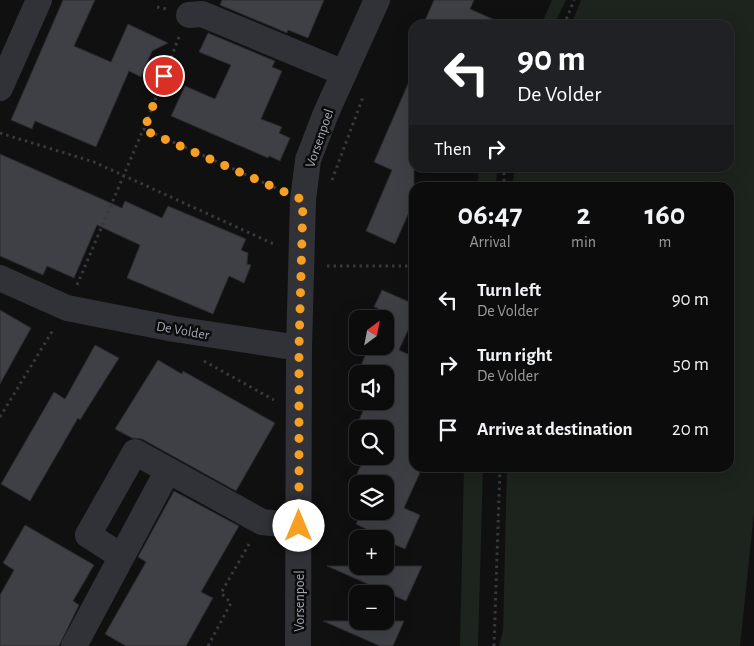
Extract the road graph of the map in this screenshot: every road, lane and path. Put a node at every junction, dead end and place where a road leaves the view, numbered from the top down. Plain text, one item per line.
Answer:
1 (39, 0) edge
2 (377, 0) edge
3 (574, 0) edge
4 (188, 15) joint
5 (566, 20) edge
6 (344, 73) junction
7 (0, 88) edge
8 (367, 89) dead end
9 (144, 130) junction
10 (0, 133) edge
11 (123, 177) junction
12 (330, 187) dead end
13 (303, 200) junction
14 (300, 256) junction
15 (409, 266) edge
16 (0, 278) edge
17 (67, 308) junction
18 (299, 348) junction
19 (199, 358) dead end
20 (300, 404) junction
21 (0, 417) edge
22 (168, 470) junction
23 (500, 472) edge
24 (262, 522) junction
25 (299, 526) junction
26 (121, 556) junction
27 (74, 646) edge
28 (208, 646) edge
29 (298, 646) edge
30 (494, 646) edge

1 - 7 street
2 - 6 street, Vorsenpoel
3 - 5 path
4 - 6 street
4 - 9 path
6 - 13 street, Vorsenpoel
8 - 12 path
9 - 11 path
9 - 13 path
10 - 11 path
11 - 14 path
11 - 17 path
13 - 14 street, Vorsenpoel
14 - 15 path
14 - 18 street, Vorsenpoel
16 - 17 street, De Volder
17 - 18 street, De Volder
17 - 21 path
18 - 20 street, Vorsenpoel
19 - 20 path
20 - 25 street, Vorsenpoel
22 - 24 street
22 - 26 street
22 - 26 street
23 - 30 path
24 - 25 street
24 - 28 path
25 - 29 street, Vorsenpoel
26 - 27 street

